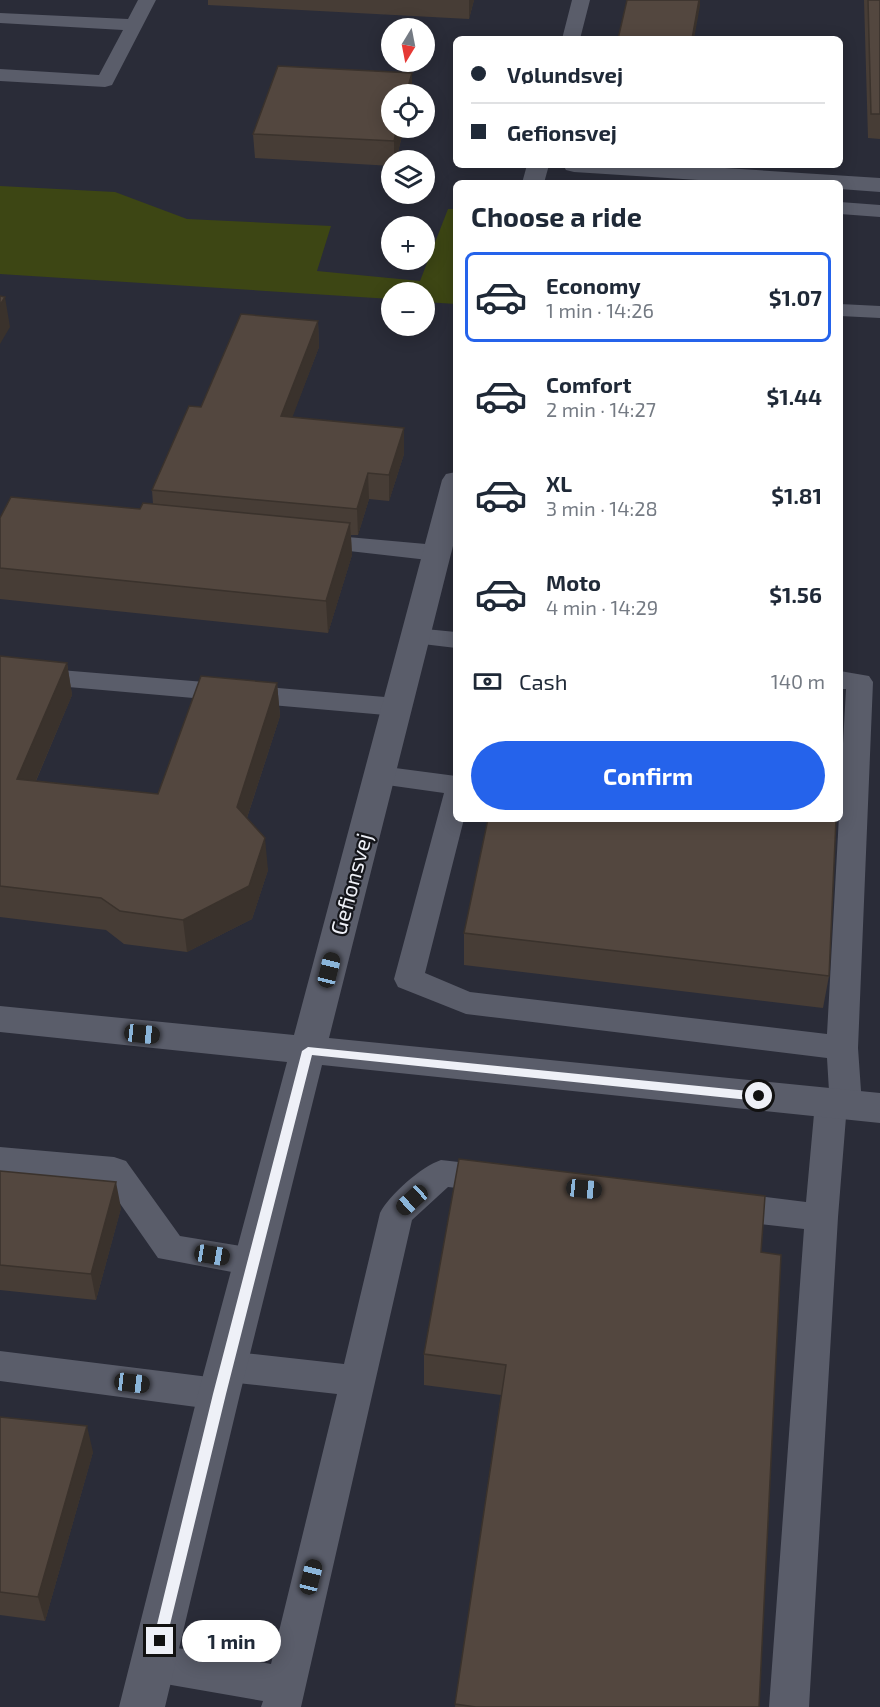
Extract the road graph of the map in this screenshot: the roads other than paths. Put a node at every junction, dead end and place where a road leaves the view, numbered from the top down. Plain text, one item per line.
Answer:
1 (147, 0) edge
2 (581, 0) edge
3 (0, 18) edge
4 (134, 25) junction
5 (572, 36) edge
6 (0, 75) edge
7 (616, 168) edge
8 (784, 180) edge
9 (843, 183) edge
10 (880, 184) edge
11 (843, 208) edge
12 (880, 211) edge
13 (843, 310) edge
14 (880, 312) edge
15 (453, 492) edge
16 (286, 538) edge
17 (437, 553) junction
18 (416, 636) junction
19 (453, 640) edge
20 (0, 673) edge
21 (843, 680) edge
22 (397, 707) junction
23 (380, 775) junction
24 (453, 785) edge
25 (453, 807) edge
26 (0, 1019) edge
27 (842, 1048) junction
28 (308, 1051) junction
29 (852, 1106) edge
30 (0, 1160) edge
31 (524, 1182) edge
32 (690, 1202) edge
33 (821, 1216) junction
34 (253, 1262) junction
35 (0, 1366) edge
36 (223, 1380) junction
37 (358, 1382) junction
38 (154, 1663) junction
39 (283, 1696) edge
40 (142, 1707) edge
41 (789, 1707) edge

1 - 4 lane
2 - 5 lane
3 - 4 lane
4 - 6 lane
7 - 8 street
9 - 10 street
11 - 12 lane
13 - 14 lane
15 - 17 street, Gefionsvej
16 - 17 lane
17 - 18 street, Gefionsvej
18 - 19 lane
18 - 22 street, Gefionsvej
20 - 22 lane
21 - 27 lane
22 - 23 street, Gefionsvej
23 - 24 lane
23 - 28 street, Gefionsvej
25 - 27 lane
26 - 28 street
27 - 29 lane
28 - 29 street
28 - 34 street, Gefionsvej
29 - 33 lane
30 - 34 lane
31 - 37 lane
32 - 33 lane
33 - 41 lane
34 - 36 street, Gefionsvej
35 - 36 lane
36 - 37 lane
36 - 38 street, Gefionsvej
37 - 39 lane
38 - 39 lane
38 - 40 street, Gefionsvej

